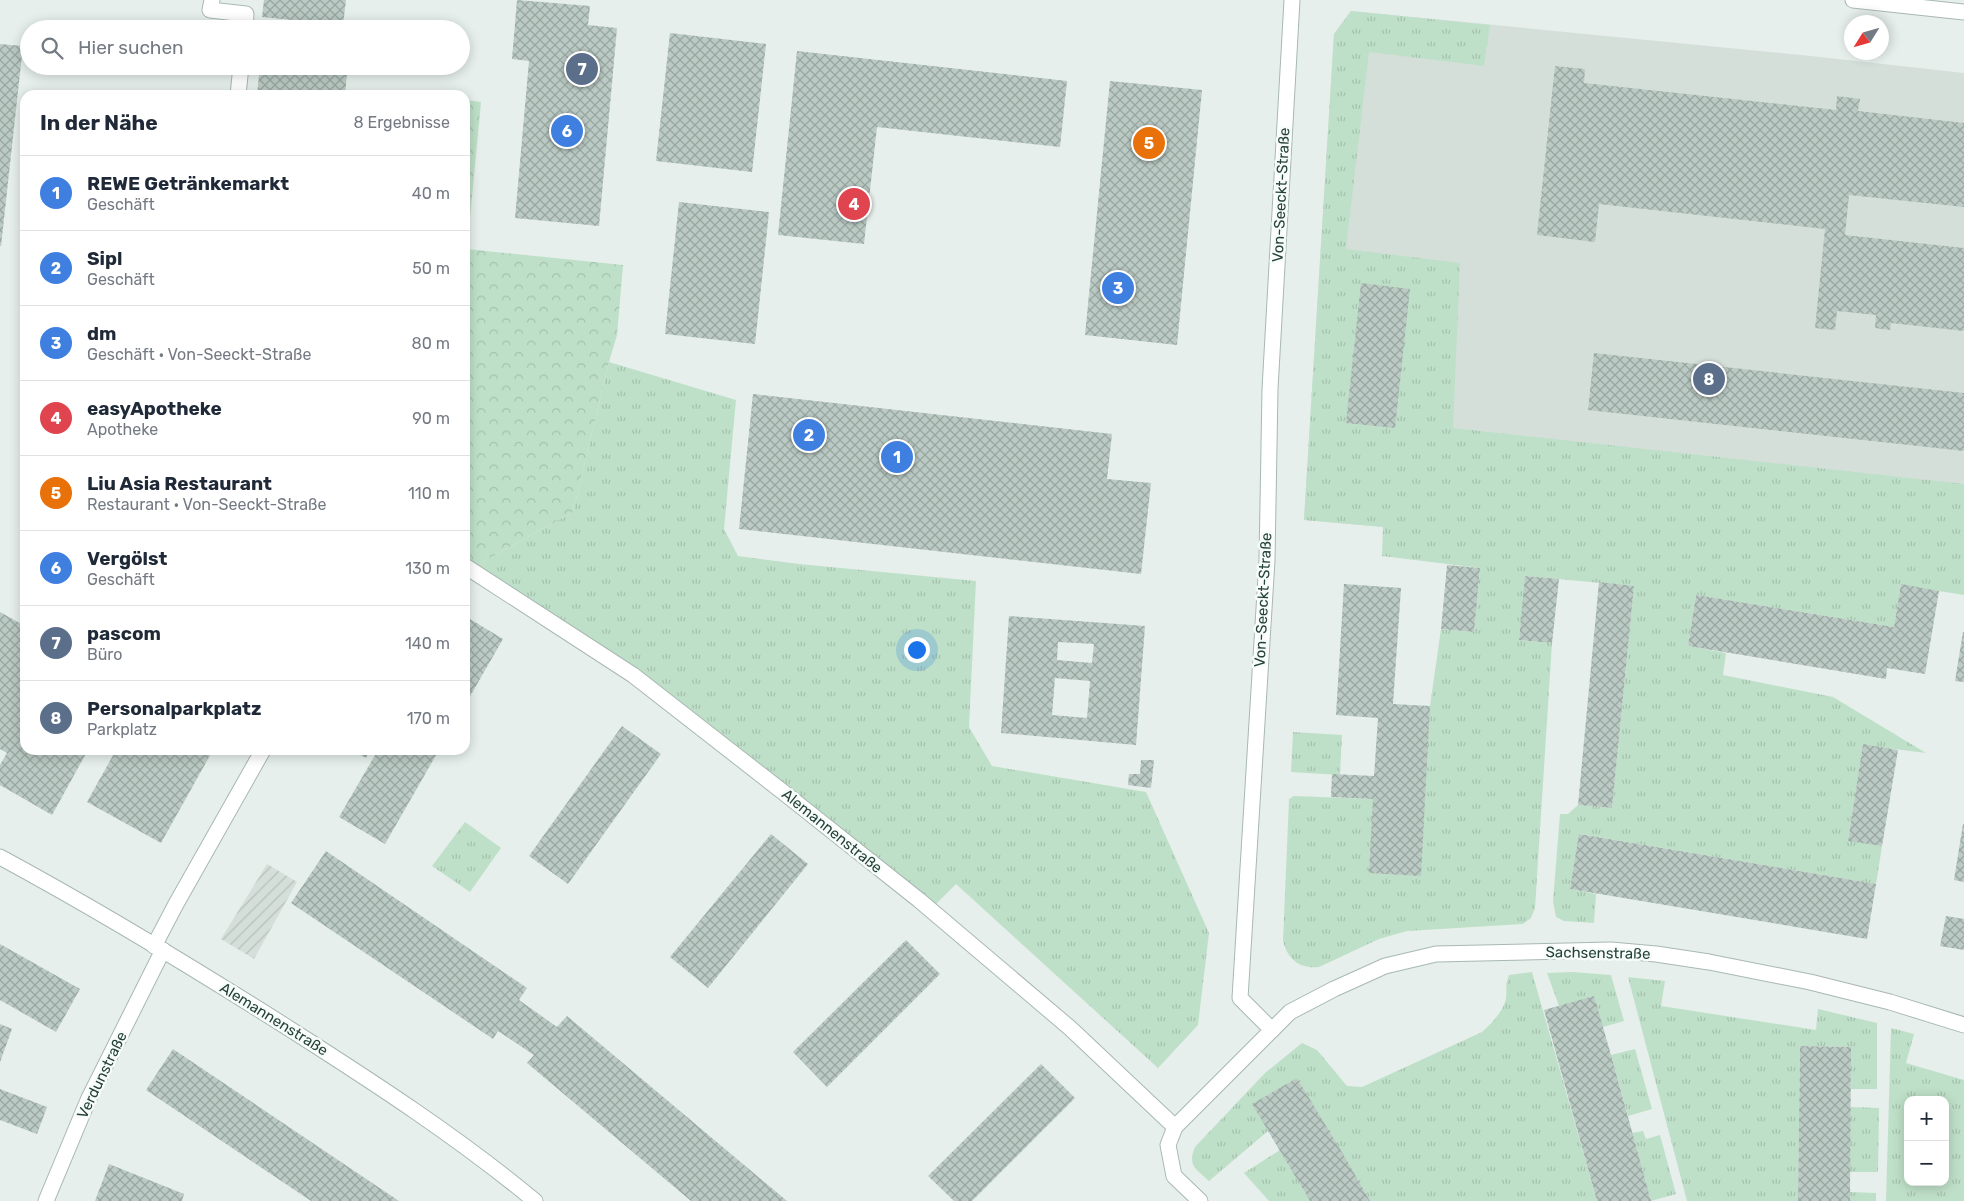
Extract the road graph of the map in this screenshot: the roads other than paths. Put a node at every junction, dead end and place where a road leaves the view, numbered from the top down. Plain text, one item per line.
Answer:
1 (1292, 0) edge
2 (1853, 0) edge
3 (211, 5) edge
4 (1964, 12) edge
5 (246, 20) edge
6 (240, 75) edge
7 (239, 90) edge
8 (470, 569) edge
9 (260, 755) edge
10 (0, 856) edge
11 (159, 948) junction
12 (1964, 1025) edge
13 (1272, 1030) junction
14 (1176, 1127) junction
15 (46, 1201) edge
16 (534, 1201) edge
17 (1200, 1201) edge

1 - 13 street, Von-Seeckt-Straße
2 - 4 street
3 - 5 street
6 - 7 street
8 - 14 street, Alemannenstraße
9 - 11 street, Verdunstraße
10 - 11 street, Alemannenstraße
11 - 15 street, Verdunstraße
11 - 16 street, Alemannenstraße
12 - 13 street, Sachsenstraße
13 - 14 street
14 - 17 street

